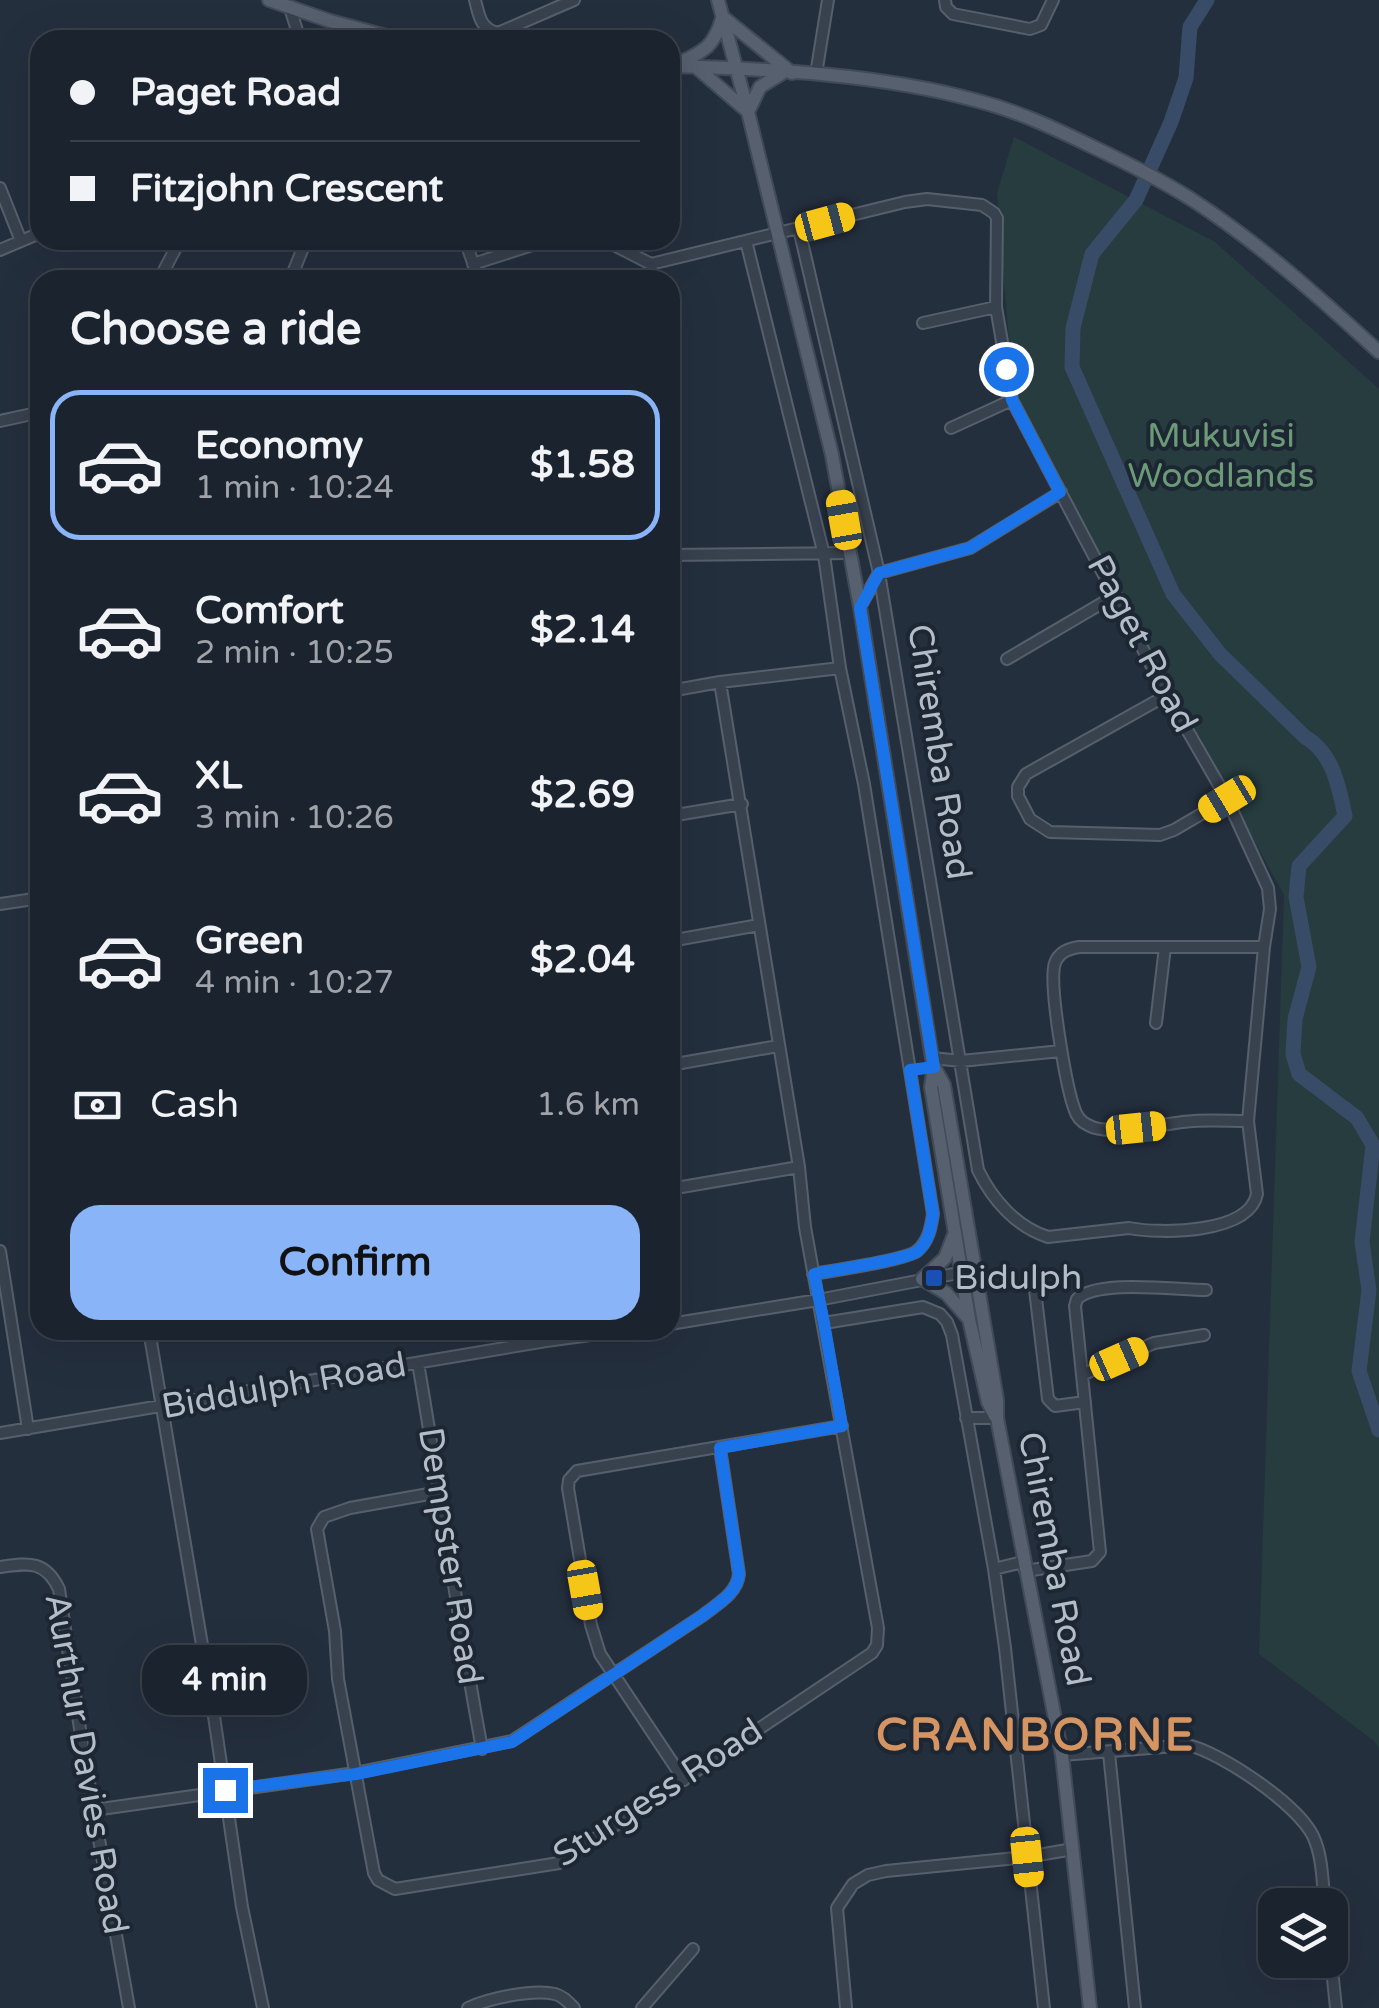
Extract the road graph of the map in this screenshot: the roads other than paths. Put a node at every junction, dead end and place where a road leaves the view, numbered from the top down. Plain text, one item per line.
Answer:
1 (270, 0) edge
2 (475, 0) edge
3 (574, 0) edge
4 (718, 0) edge
5 (828, 0) edge
6 (1053, 0) edge
7 (946, 4) edge
8 (290, 8) junction
9 (722, 17) junction
10 (297, 30) edge
11 (366, 30) edge
12 (487, 30) edge
13 (505, 30) edge
14 (680, 62) edge
15 (680, 66) edge
16 (696, 67) junction
17 (736, 70) junction
18 (787, 73) junction
19 (816, 74) junction
20 (748, 112) junction
21 (0, 188) edge
22 (799, 229) junction
23 (776, 233) junction
24 (30, 237) edge
25 (21, 241) junction
26 (746, 241) junction
27 (0, 250) edge
28 (469, 250) edge
29 (517, 250) edge
30 (624, 250) edge
31 (474, 264) junction
32 (651, 264) junction
33 (476, 270) edge
34 (651, 270) edge
35 (996, 307) junction
36 (923, 323) dead end
37 (1379, 352) edge
38 (1012, 400) junction
39 (30, 414) edge
40 (0, 421) edge
41 (951, 428) dead end
42 (1060, 492) junction
43 (850, 553) junction
44 (824, 555) junction
45 (680, 556) edge
46 (879, 573) junction
47 (1116, 595) junction
48 (860, 608) junction
49 (1007, 658) dead end
50 (840, 668) junction
51 (720, 682) junction
52 (680, 688) edge
53 (1167, 695) junction
54 (1227, 799) junction
55 (742, 804) junction
56 (680, 814) edge
57 (874, 851) junction
58 (900, 854) junction
59 (925, 856) junction
60 (30, 900) edge
61 (0, 904) edge
62 (759, 924) junction
63 (680, 940) edge
64 (1165, 947) junction
65 (1264, 947) junction
66 (1156, 1022) dead end
67 (778, 1046) junction
68 (1061, 1051) junction
69 (960, 1061) junction
70 (933, 1062) junction
71 (680, 1063) edge
72 (910, 1070) junction
73 (1248, 1121) junction
74 (800, 1167) junction
75 (680, 1187) edge
76 (1249, 1210) joint
77 (954, 1234) junction
78 (0, 1251) edge
79 (968, 1271) junction
80 (814, 1274) junction
81 (922, 1279) junction
82 (1035, 1290) dead end
83 (1206, 1290) dead end
84 (4, 1299) edge
85 (818, 1300) junction
86 (968, 1319) junction
87 (680, 1322) edge
88 (824, 1323) junction
89 (1204, 1334) dead end
90 (150, 1340) edge
91 (525, 1340) edge
92 (418, 1362) junction
93 (1084, 1374) junction
94 (1085, 1402) junction
95 (160, 1407) junction
96 (966, 1418) junction
97 (996, 1418) junction
98 (842, 1426) junction
99 (28, 1429) junction
100 (0, 1433) edge
101 (720, 1448) junction
102 (440, 1492) junction
103 (1024, 1566) junction
104 (0, 1568) edge
105 (994, 1568) junction
106 (612, 1674) junction
107 (482, 1749) junction
108 (1109, 1753) junction
109 (1062, 1755) junction
110 (356, 1774) junction
111 (684, 1780) junction
112 (225, 1790) junction
113 (94, 1810) junction
114 (1073, 1849) junction
115 (1027, 1857) junction
116 (1323, 1888) edge
117 (693, 1950) dead end
118 (1333, 1978) edge
119 (129, 2008) edge
120 (262, 2008) edge
121 (468, 2008) edge
122 (574, 2008) edge
123 (642, 2008) edge
124 (846, 2008) edge
125 (1044, 2008) edge
126 (1090, 2008) edge
127 (1135, 2008) edge
128 (1336, 2008) edge

1 - 8 main road
2 - 12 street
3 - 13 street
4 - 9 main road, Chiremba Road
5 - 19 street
6 - 7 street
8 - 10 street
8 - 11 main road
9 - 14 main road
9 - 17 main road, Chiremba Road
9 - 18 main road
15 - 16 main road
16 - 17 main road
16 - 20 main road
17 - 18 main road
17 - 20 main road, Chiremba Road
18 - 19 main road
18 - 20 main road
19 - 37 main road
20 - 23 main road, Chiremba Road
21 - 25 street
22 - 23 street
22 - 35 street, Paget Road
22 - 46 street, Chiremba Road
23 - 26 street
23 - 43 main road, Chiremba Road
24 - 25 street
25 - 27 street
26 - 32 street
26 - 44 street
28 - 31 street
29 - 31 street
30 - 32 street
31 - 33 street
32 - 34 street
35 - 36 street
35 - 38 street, Paget Road
38 - 41 street
38 - 42 street, Paget Road
39 - 40 street
42 - 46 street
42 - 47 street, Paget Road
43 - 44 street
43 - 48 main road, Chiremba Road
44 - 45 street
44 - 50 street
46 - 48 street
46 - 59 street, Chiremba Road
47 - 49 street
47 - 53 street, Paget Road
48 - 58 main road, Chiremba Road
50 - 51 street
50 - 57 street
51 - 52 street
51 - 55 street, Sturgess Road
53 - 54 street, Paget Road
53 - 54 street
54 - 65 street, Paget Road
55 - 56 street
55 - 62 street, Sturgess Road
57 - 58 street
57 - 72 street
58 - 59 street
58 - 70 main road, Chiremba Road
59 - 69 street, Chiremba Road
60 - 61 street
62 - 63 street
62 - 67 street, Sturgess Road
64 - 65 street
64 - 66 street
64 - 68 street
65 - 73 street, Paget Road
67 - 71 street
67 - 74 street, Sturgess Road
68 - 69 street
68 - 73 street
69 - 70 street
69 - 76 street, Chiremba Road
70 - 72 street
70 - 77 main road, Chiremba Road
70 - 79 main road, Chiremba Road
72 - 80 street
73 - 76 street, Paget Road
74 - 75 street
74 - 80 street, Sturgess Road
77 - 79 main road, Chiremba Road
77 - 81 main road
78 - 84 street
79 - 81 street
79 - 86 main road, Chiremba Road
79 - 97 main road, Chiremba Road
80 - 85 street, Sturgess Road
81 - 85 street
81 - 86 main road
82 - 94 street
83 - 93 street
84 - 99 street
85 - 87 street
85 - 88 street, Sturgess Road
86 - 97 main road, Chiremba Road
88 - 96 street
88 - 98 street, Sturgess Road
89 - 93 street
90 - 95 street
91 - 92 street, Biddulph Road
92 - 95 street, Biddulph Road
92 - 102 street, Dempster Road
93 - 94 street
94 - 103 street
95 - 99 street, Biddulph Road
95 - 112 street
96 - 97 street
96 - 105 street
97 - 103 main road, Chiremba Road
98 - 101 street
98 - 111 street, Sturgess Road
99 - 100 street, Biddulph Road
101 - 106 street
101 - 106 street
102 - 107 street, Dempster Road
102 - 110 street, Sturgess Road
103 - 105 street
103 - 109 main road, Chiremba Road
104 - 113 street, Aurthur Davies Road
105 - 115 street
106 - 107 street
106 - 111 street
107 - 110 street
108 - 109 street
108 - 116 street
108 - 127 street
109 - 114 main road, Chiremba Road
110 - 111 street, Sturgess Road
110 - 112 street
112 - 113 street
112 - 120 street
113 - 119 street, Aurthur Davies Road
114 - 115 street
114 - 126 main road, Chiremba Road
115 - 124 street
115 - 125 street
117 - 123 street
118 - 128 street
121 - 122 street

